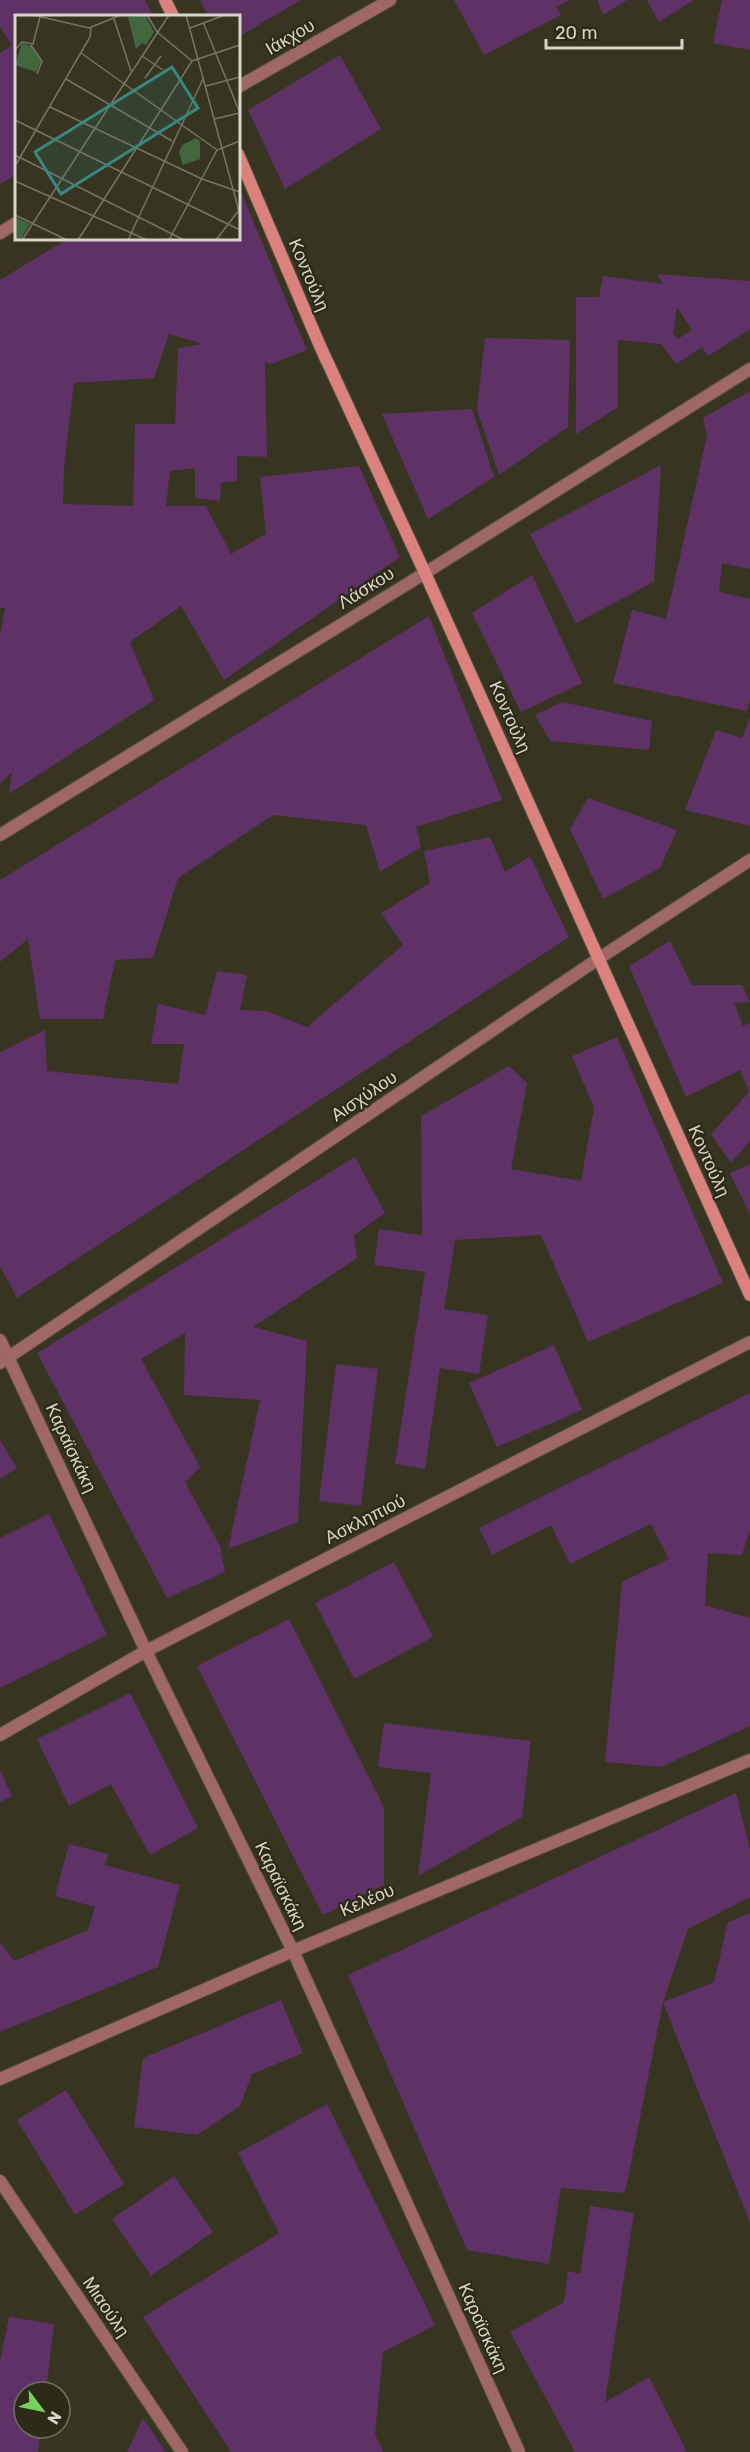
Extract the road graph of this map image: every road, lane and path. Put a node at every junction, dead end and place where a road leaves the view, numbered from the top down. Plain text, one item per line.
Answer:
1 (165, 0) edge
2 (390, 0) edge
3 (172, 15) edge
4 (240, 86) edge
5 (240, 159) edge
6 (15, 224) edge
7 (0, 233) edge
8 (750, 369) edge
9 (425, 573) junction
10 (0, 835) edge
11 (750, 860) edge
12 (598, 958) junction
13 (750, 1295) edge
14 (0, 1340) edge
15 (750, 1342) edge
16 (4, 1361) edge
17 (146, 1651) junction
18 (0, 1735) edge
19 (750, 1760) edge
20 (293, 1951) junction
21 (0, 2079) edge
22 (0, 2181) edge
23 (182, 2452) edge
24 (519, 2452) edge

1 - 3 main road
2 - 4 street, Ιάκχου
5 - 9 main road, Κοντούλη
6 - 7 street
8 - 9 street, Λάσκου
9 - 10 street, Λάσκου
9 - 12 main road, Κοντούλη
11 - 12 street, Αισχύλου
12 - 13 main road, Κοντούλη
12 - 16 street, Αισχύλου
14 - 16 street, Καραϊσκάκη
15 - 17 street, Ασκληπιού
16 - 17 street, Καραϊσκάκη
17 - 18 street, Ασκληπιού
17 - 20 street, Καραϊσκάκη
19 - 20 street, Κελέου
20 - 21 street, Κελέου
20 - 24 street, Καραϊσκάκη
22 - 23 street, Μιαούλη

